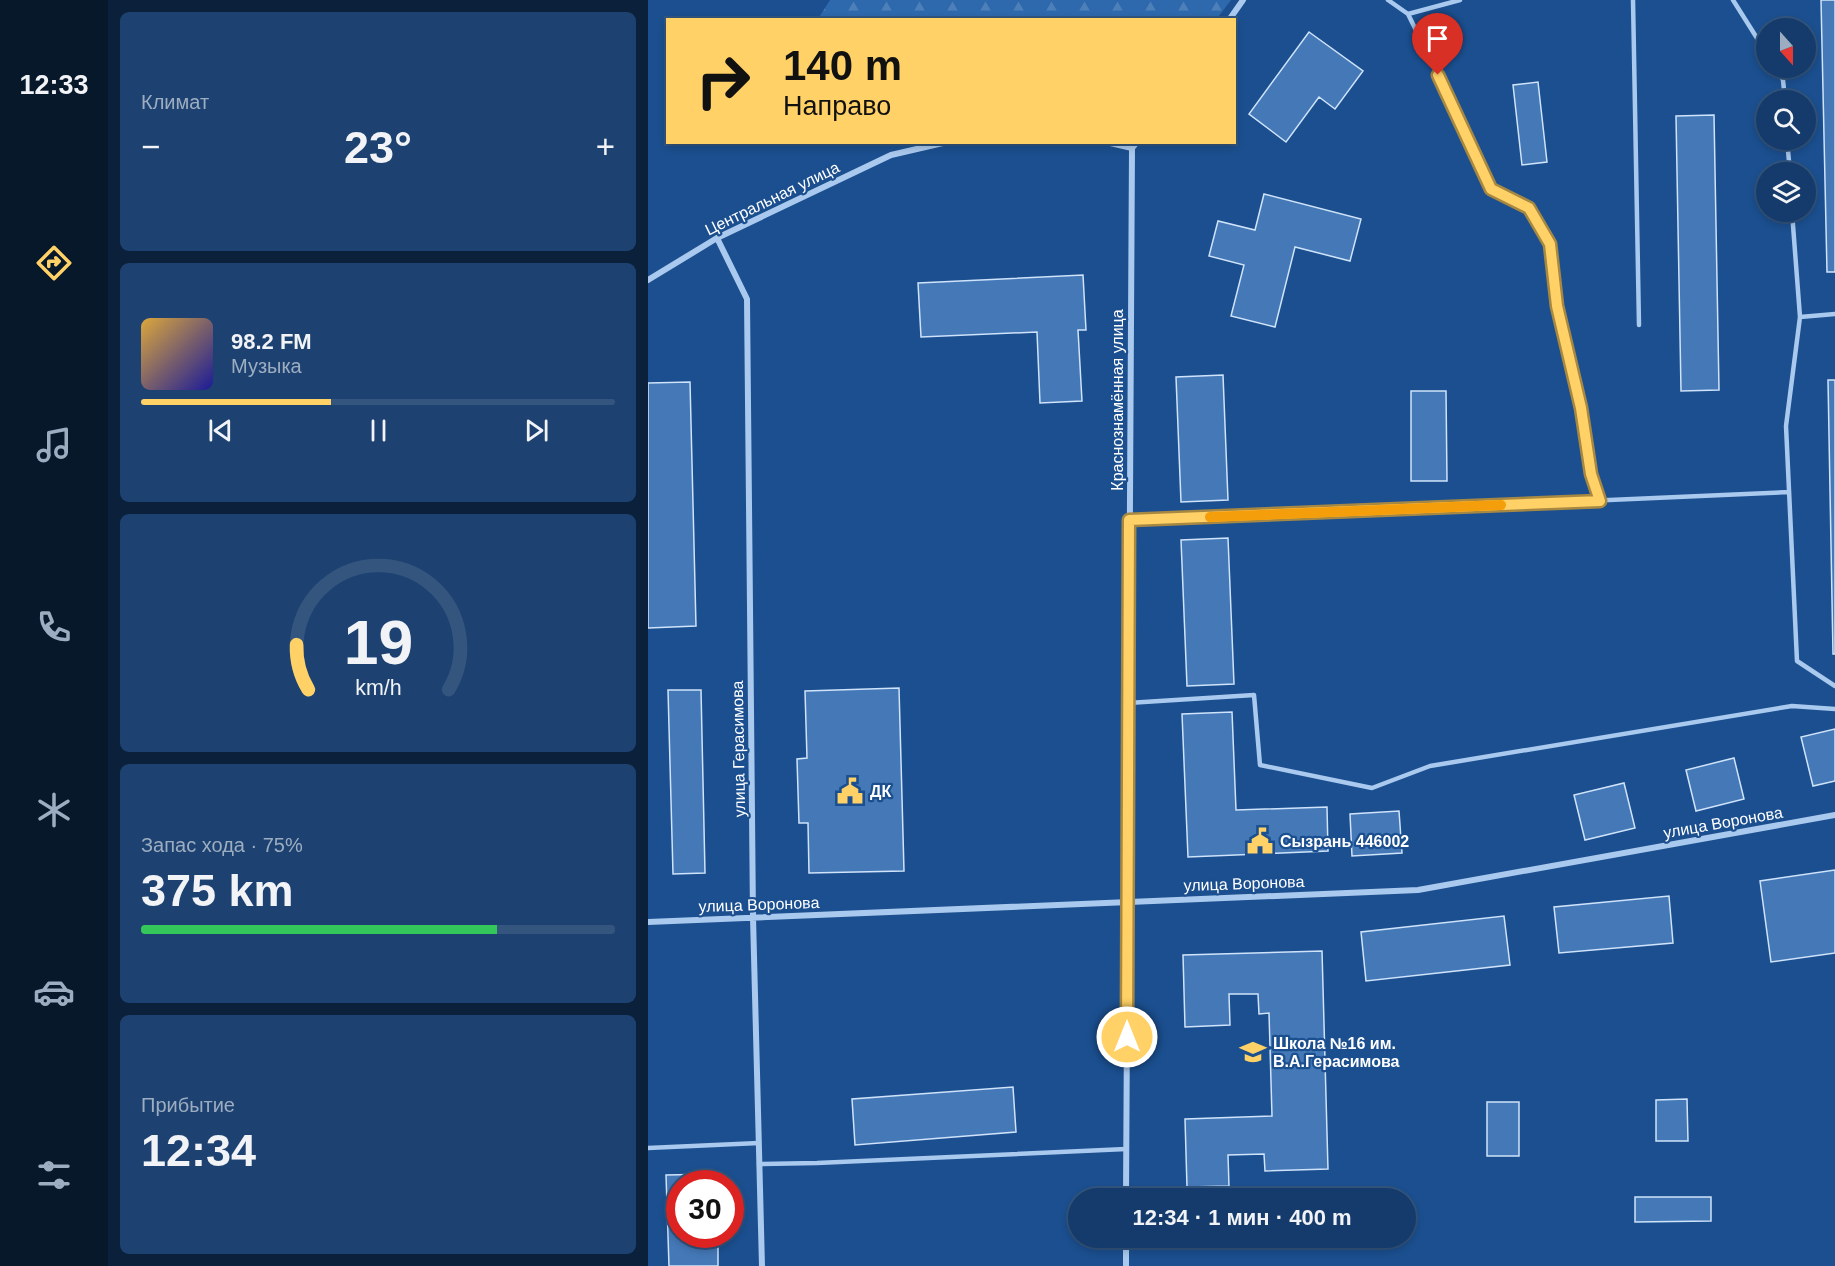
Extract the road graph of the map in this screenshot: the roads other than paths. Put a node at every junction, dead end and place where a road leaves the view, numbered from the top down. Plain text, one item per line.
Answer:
1 (1243, 0) edge
2 (1388, 0) edge
3 (1460, 0) edge
4 (1632, 0) edge
5 (1733, 0) edge
6 (1408, 15) junction
7 (1230, 18) edge
8 (1756, 37) edge
9 (938, 144) edge
10 (1134, 146) edge
11 (1793, 222) edge
12 (717, 238) junction
13 (648, 280) edge
14 (1835, 314) edge
15 (1800, 317) junction
16 (1640, 325) dead end
17 (1789, 492) junction
18 (1600, 501) junction
19 (1129, 520) junction
20 (1835, 686) edge
21 (1128, 703) junction
22 (1835, 709) edge
23 (1835, 815) edge
24 (1127, 902) junction
25 (753, 917) junction
26 (648, 922) edge
27 (759, 1143) junction
28 (649, 1149) edge
29 (1126, 1149) junction
30 (759, 1164) junction
31 (1126, 1188) edge
32 (1126, 1248) edge
33 (762, 1266) edge
34 (1126, 1266) edge

1 - 7 street
2 - 6 lane
3 - 6 lane
4 - 16 lane
5 - 8 lane
6 - 18 lane
9 - 12 street, Центральная улица
10 - 19 street, Краснознамённая улица
11 - 15 lane
12 - 13 street, Центральная улица
12 - 25 street, улица Герасимова
14 - 15 lane
15 - 17 lane
17 - 18 lane
17 - 20 lane
18 - 19 lane
19 - 21 street, Краснознамённая улица
21 - 22 lane
21 - 24 street, Краснознамённая улица
23 - 24 street, улица Воронова
24 - 25 street, улица Воронова
24 - 29 street, Краснознамённая улица
25 - 26 street, улица Воронова
25 - 27 street, улица Герасимова
27 - 28 lane
27 - 30 street, улица Герасимова
29 - 30 lane
29 - 31 street, Краснознамённая улица
30 - 33 street, улица Герасимова
32 - 34 street

